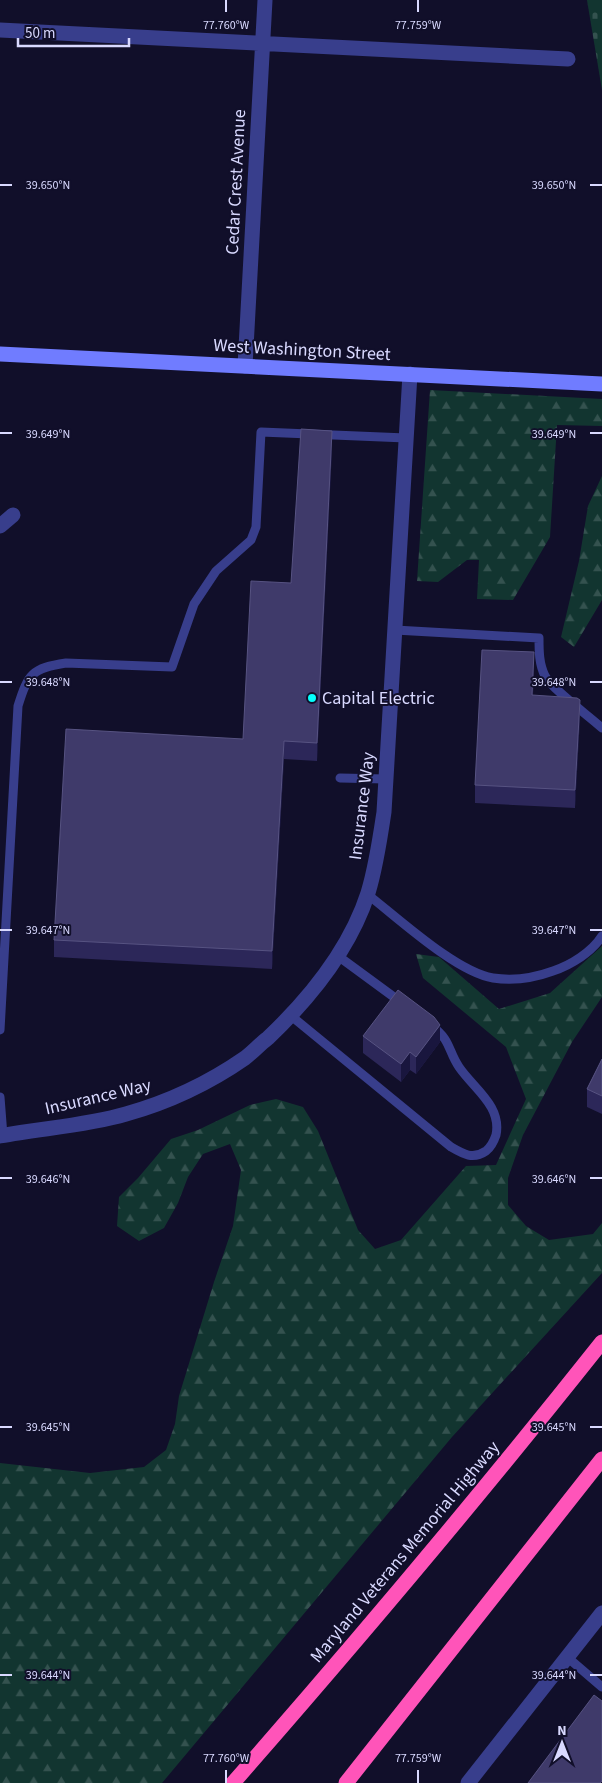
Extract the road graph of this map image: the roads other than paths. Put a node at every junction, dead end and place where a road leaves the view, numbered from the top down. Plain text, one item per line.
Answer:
1 (264, 0) edge
2 (0, 30) edge
3 (262, 44) junction
4 (568, 59) dead end
5 (0, 354) edge
6 (245, 366) junction
7 (410, 374) junction
8 (602, 384) edge
9 (406, 438) junction
10 (13, 515) dead end
11 (0, 526) edge
12 (394, 630) junction
13 (602, 728) edge
14 (340, 778) dead end
15 (386, 780) junction
16 (367, 894) junction
17 (602, 936) edge
18 (338, 956) junction
19 (413, 1012) edge
20 (290, 1015) junction
21 (428, 1023) edge
22 (0, 1030) edge
23 (0, 1097) edge
24 (2, 1136) edge
25 (602, 1342) edge
26 (602, 1459) edge
27 (601, 1617) edge
28 (566, 1658) junction
29 (602, 1687) edge
30 (233, 1783) edge
31 (346, 1783) edge
32 (468, 1783) edge

1 - 3 street, Cedar Crest Avenue
2 - 3 street
3 - 4 street
3 - 6 street, Cedar Crest Avenue
5 - 6 main road, West Washington Street
6 - 7 main road, West Washington Street
7 - 8 main road, West Washington Street
7 - 9 street, Insurance Way
9 - 12 street, Insurance Way
9 - 22 lane
10 - 11 street
12 - 13 lane
12 - 15 street, Insurance Way
14 - 15 lane
15 - 16 street, Insurance Way
16 - 17 lane
16 - 18 street, Insurance Way
18 - 19 lane
18 - 20 street, Insurance Way
20 - 21 lane
20 - 24 street, Insurance Way
23 - 24 lane
25 - 30 highway, Maryland Veterans Memorial Highway
26 - 31 highway
27 - 28 street
28 - 29 lane
28 - 32 street

